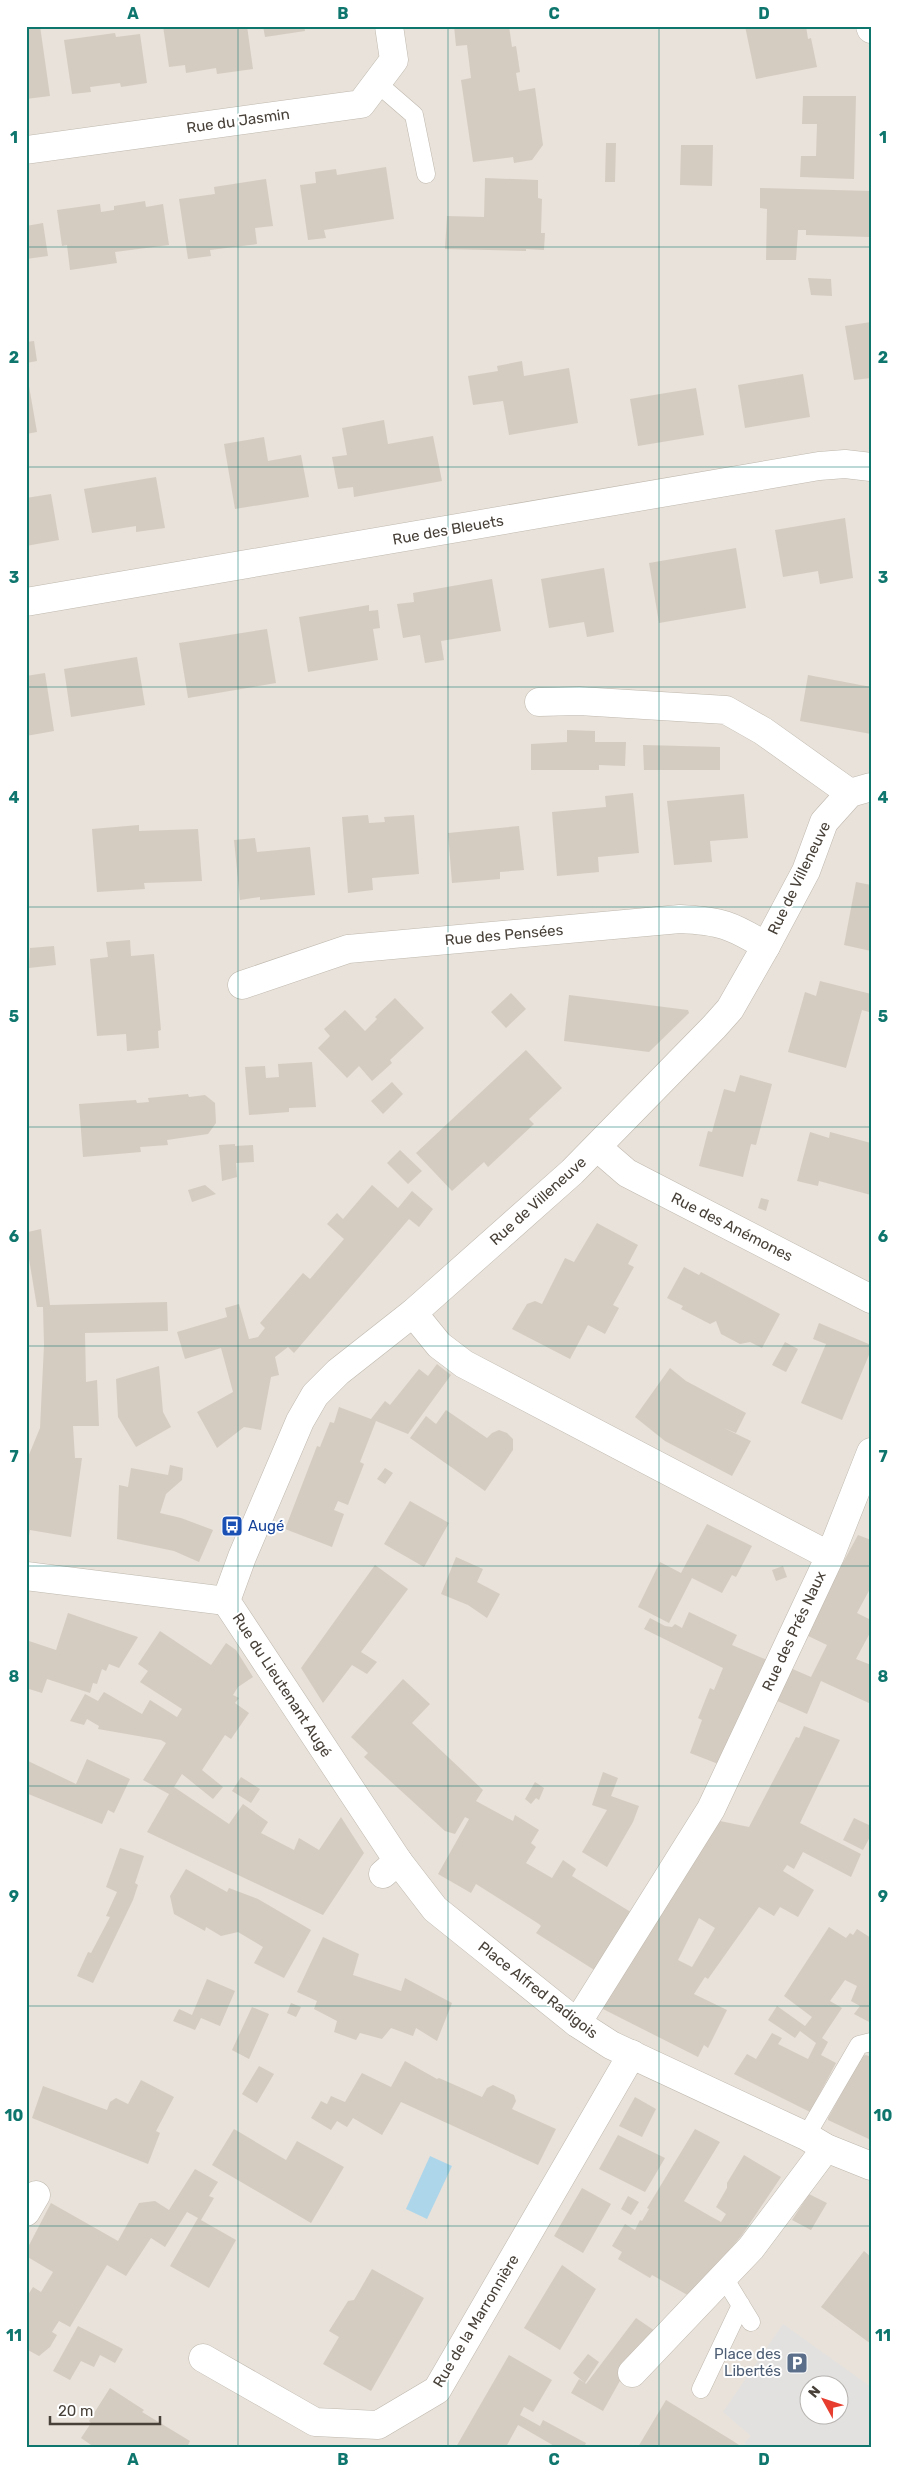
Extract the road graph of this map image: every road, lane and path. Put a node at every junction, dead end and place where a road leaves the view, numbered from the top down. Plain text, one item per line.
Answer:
1 (389, 26) edge
2 (377, 83) junction
3 (26, 150) edge
4 (426, 174) dead end
5 (871, 468) edge
6 (26, 602) edge
7 (539, 702) dead end
8 (861, 790) edge
9 (766, 946) junction
10 (242, 986) dead end
11 (598, 1148) junction
12 (871, 1299) edge
13 (413, 1313) junction
14 (871, 1452) edge
15 (830, 1556) junction
16 (26, 1576) edge
17 (226, 1601) junction
18 (390, 1868) joint
19 (577, 2023) junction
20 (871, 2042) edge
21 (632, 2054) junction
22 (816, 2142) junction
23 (871, 2166) edge
24 (723, 2276) junction
25 (741, 2305) junction
26 (751, 2322) dead end
27 (203, 2358) dead end
28 (632, 2373) dead end
29 (701, 2388) dead end

1 - 2 street, Rue du Jasmin
2 - 3 street, Rue du Jasmin
2 - 4 lane
5 - 6 street, Rue des Bleuets
7 - 8 street, Rue de Villeneuve
8 - 9 street, Rue de Villeneuve
9 - 10 street, Rue des Pensées
9 - 11 street, Rue de Villeneuve
11 - 12 street, Rue des Anémones
11 - 13 street, Rue de Villeneuve
13 - 15 street, Rue des Prés Naux
13 - 17 street, Rue de Villeneuve
14 - 15 street
15 - 19 street, Rue des Prés Naux
16 - 17 street, Rue du Lieutenant Augé
17 - 18 street, Rue du Lieutenant Augé
18 - 19 street, Place Alfred Radigois
19 - 21 street, Place Alfred Radigois
20 - 22 lane
21 - 22 street, Place Alfred Radigois
21 - 27 street, Rue de la Marronnière
22 - 23 street, Place Alfred Radigois
22 - 24 street
24 - 25 lane
24 - 28 street
25 - 26 lane
25 - 29 lane

